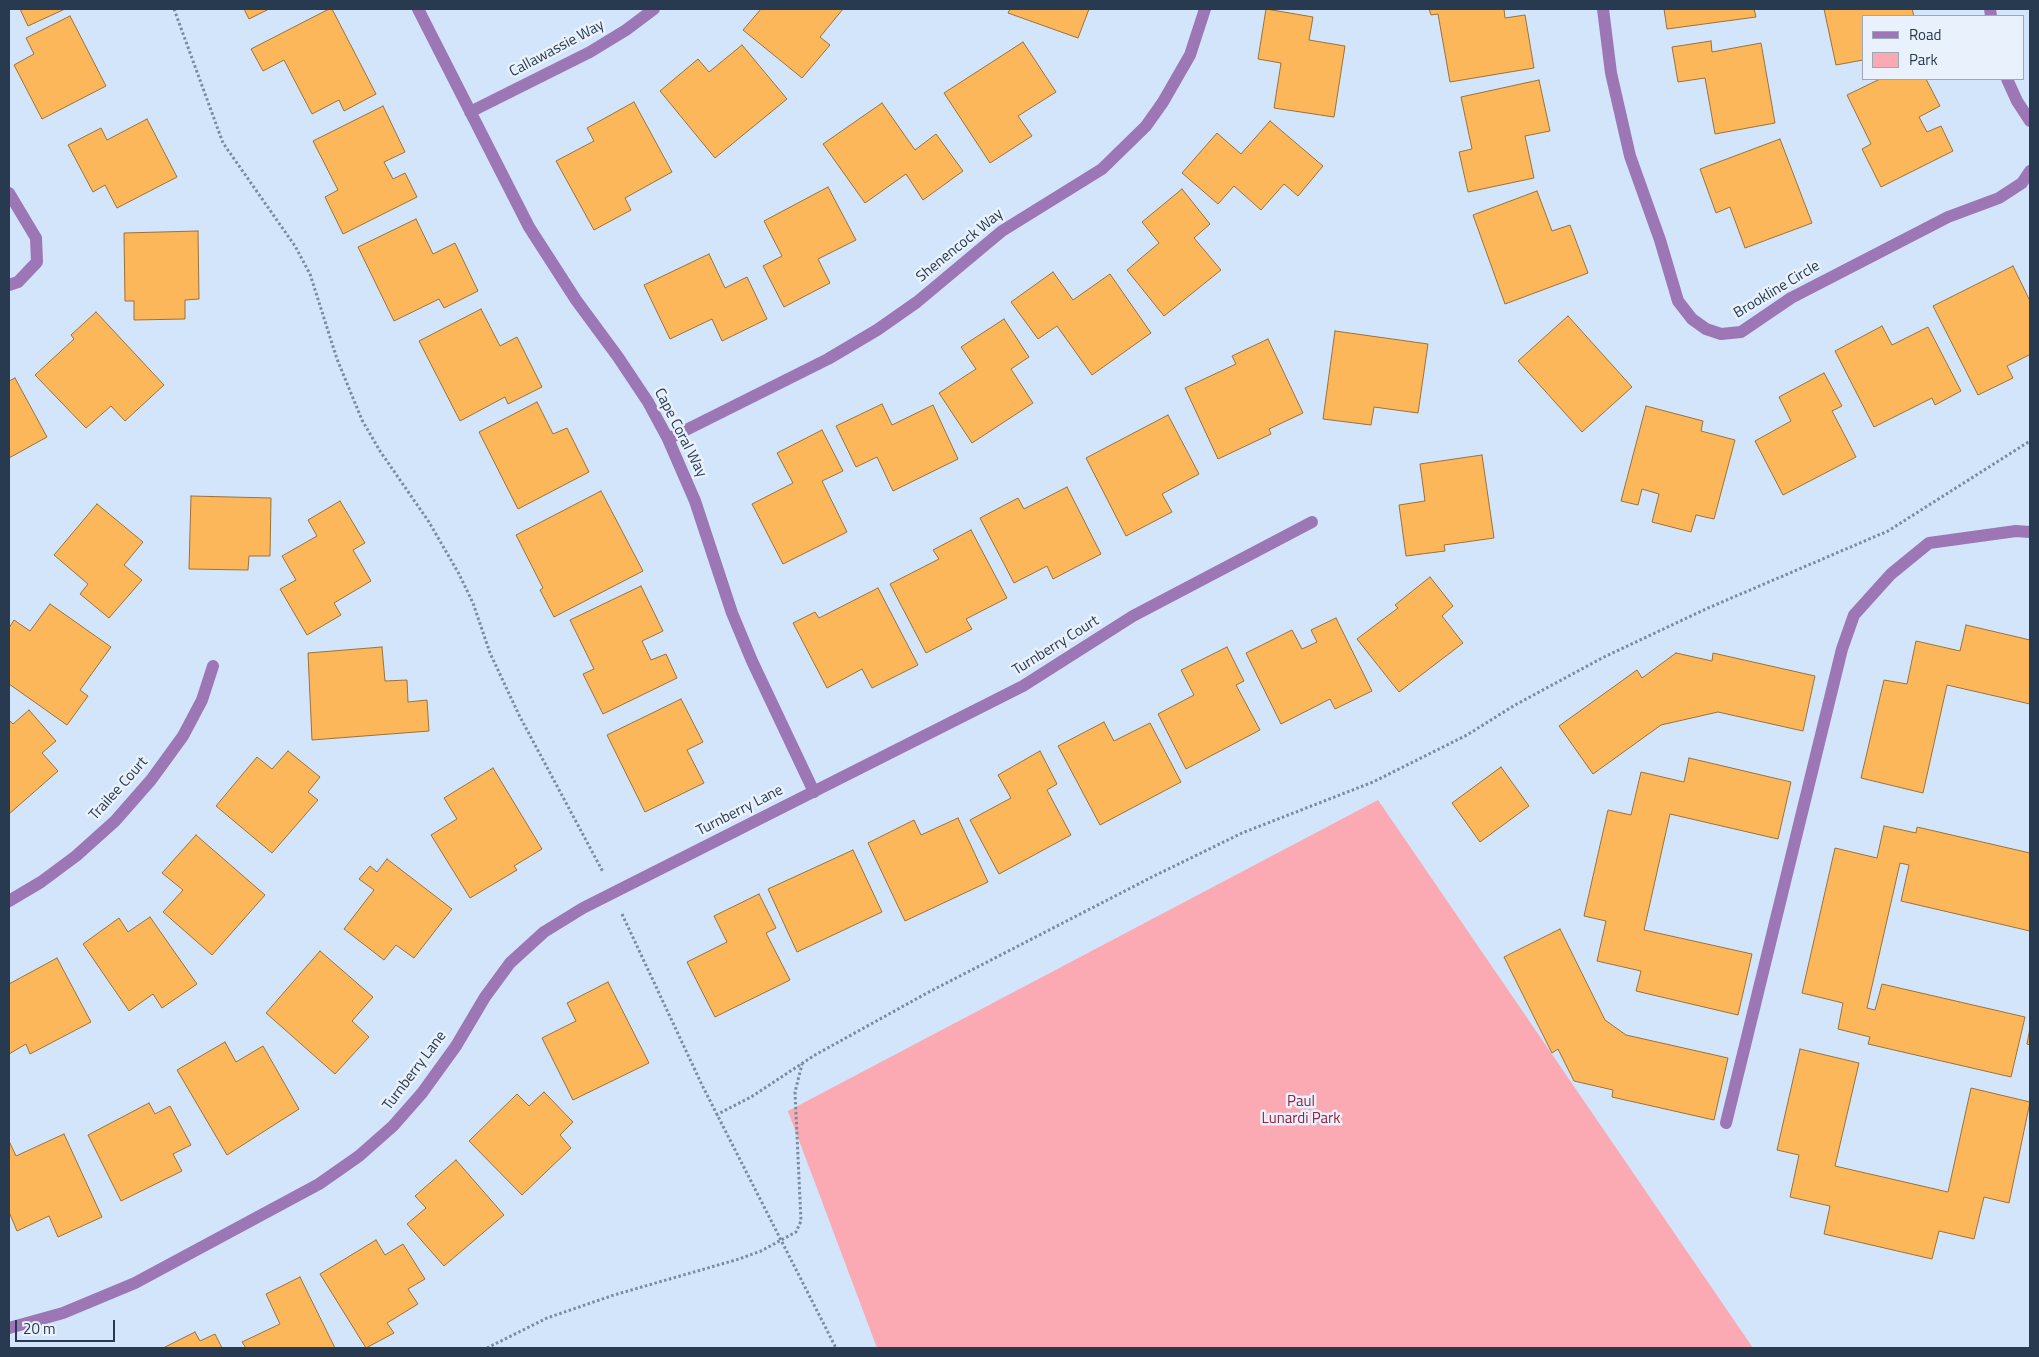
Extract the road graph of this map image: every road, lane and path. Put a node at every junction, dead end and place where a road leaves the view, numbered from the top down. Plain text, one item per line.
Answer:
1 (174, 9) edge
2 (418, 9) edge
3 (654, 9) edge
4 (1205, 9) edge
5 (1603, 9) edge
6 (2007, 80) edge
7 (470, 112) junction
8 (2030, 121) edge
9 (2030, 171) edge
10 (9, 193) edge
11 (9, 285) edge
12 (668, 439) junction
13 (2030, 441) edge
14 (1312, 522) dead end
15 (2030, 532) edge
16 (213, 666) dead end
17 (814, 792) junction
18 (612, 894) junction
19 (9, 901) edge
20 (802, 1064) junction
21 (716, 1115) junction
22 (1726, 1123) dead end
23 (780, 1240) junction
24 (9, 1328) edge
25 (487, 1348) edge
26 (836, 1348) edge

1 - 18 path
2 - 7 street, Cape Coral Way
3 - 7 street, Callawassie Way
4 - 12 street, Shenencock Way
5 - 9 street, Brookline Circle
6 - 8 street
7 - 12 street, Cape Coral Way
10 - 11 street
12 - 17 street, Cape Coral Way
13 - 20 path
14 - 17 street, Turnberry Court
15 - 22 street
16 - 19 street, Trailee Court
17 - 18 street, Turnberry Lane
18 - 21 path
18 - 24 street, Turnberry Lane
20 - 21 path
20 - 23 path
21 - 23 path
23 - 25 path
23 - 26 path

